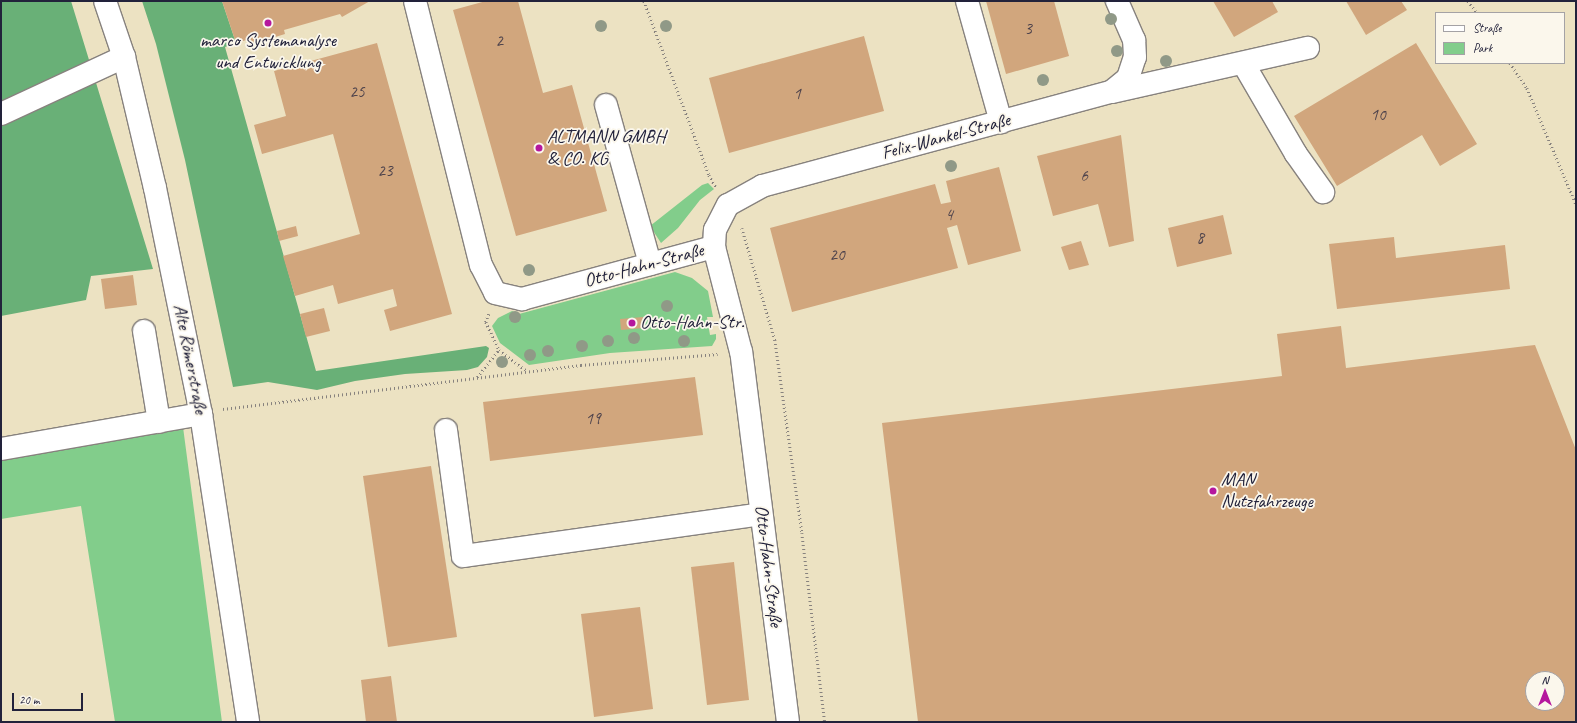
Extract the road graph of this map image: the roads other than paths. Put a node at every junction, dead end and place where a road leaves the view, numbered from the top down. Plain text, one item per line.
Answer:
1 (105, 1) edge
2 (415, 1) edge
3 (968, 1) edge
4 (1117, 1) edge
5 (1308, 48) dead end
6 (124, 57) junction
7 (1243, 63) junction
8 (1111, 92) junction
9 (606, 105) dead end
10 (1, 114) edge
11 (1001, 122) junction
12 (1323, 192) dead end
13 (714, 247) junction
14 (650, 264) junction
15 (144, 331) dead end
16 (201, 414) junction
17 (159, 422) junction
18 (446, 430) dead end
19 (1, 449) edge
20 (761, 514) junction
21 (248, 722) edge
22 (788, 722) edge

1 - 6 street, Alte Römerstraße
2 - 14 street, Otto-Hahn-Straße
3 - 11 street
4 - 8 street, Felix-Wankel-Straße
5 - 7 street
6 - 10 street
6 - 16 street, Alte Römerstraße
7 - 8 street
7 - 12 street
8 - 11 street, Felix-Wankel-Straße
9 - 14 street
11 - 13 street, Felix-Wankel-Straße
13 - 14 street, Otto-Hahn-Straße
13 - 20 street, Otto-Hahn-Straße
15 - 17 street
16 - 17 street
16 - 21 street, Alte Römerstraße
17 - 19 street
18 - 20 street
20 - 22 street, Otto-Hahn-Straße

